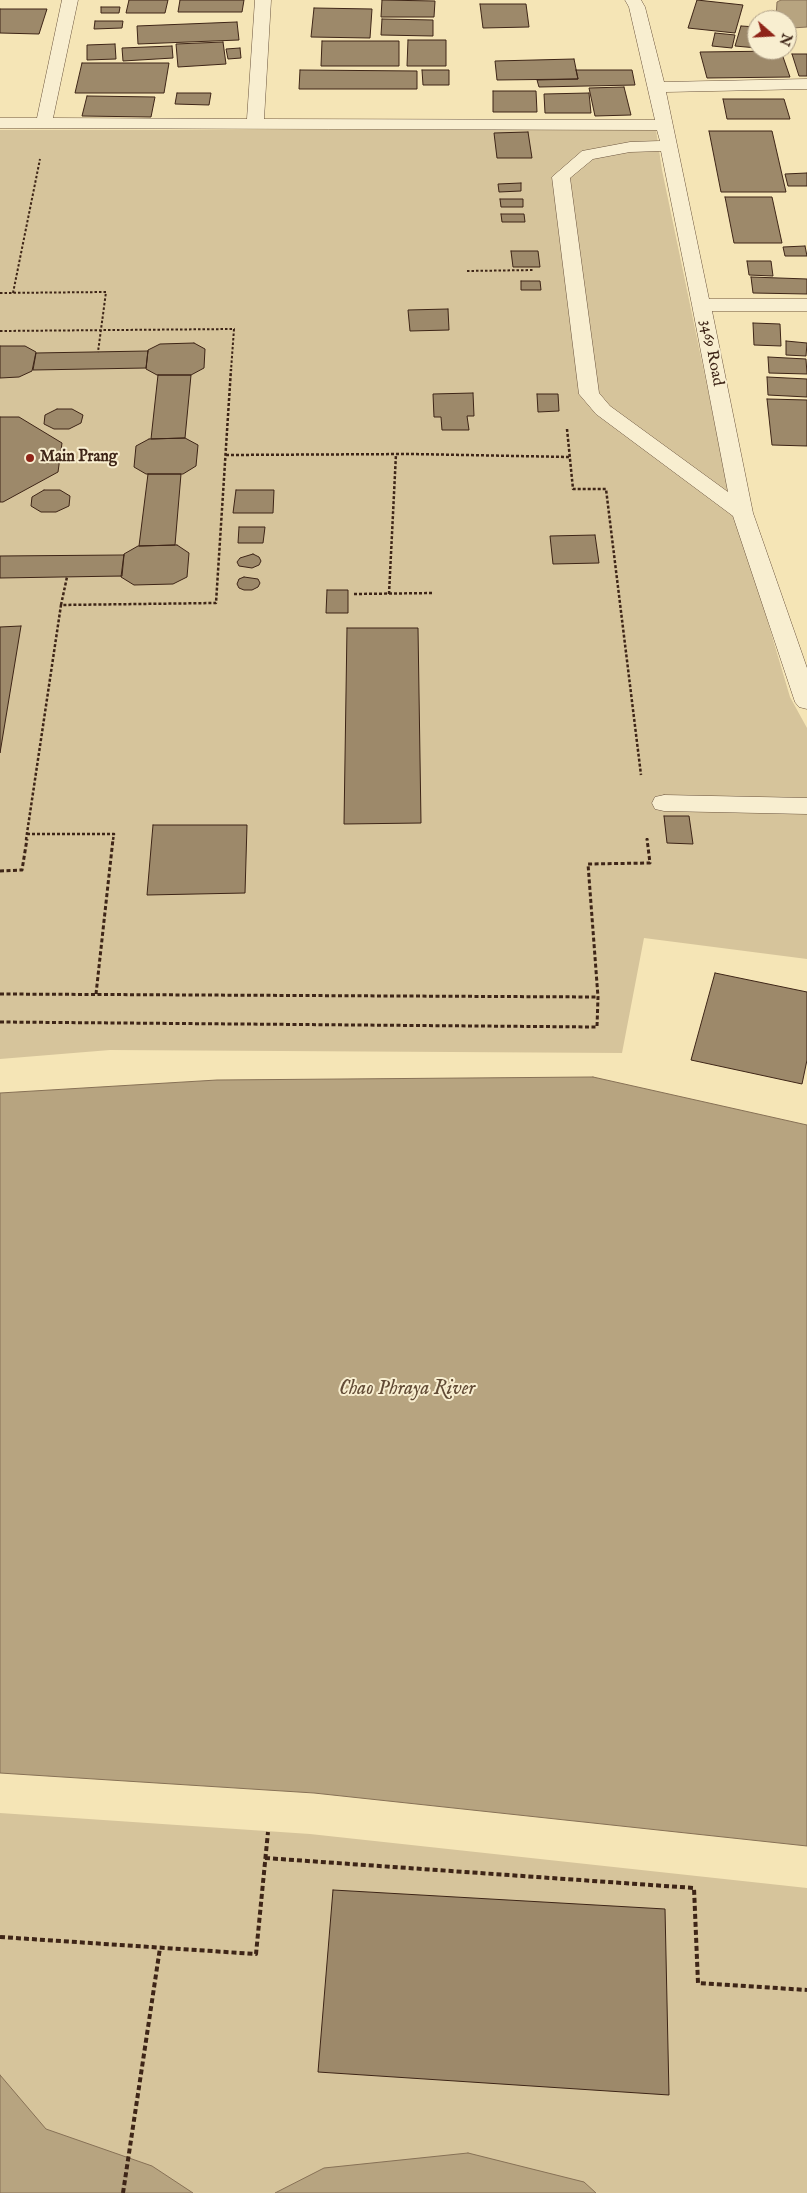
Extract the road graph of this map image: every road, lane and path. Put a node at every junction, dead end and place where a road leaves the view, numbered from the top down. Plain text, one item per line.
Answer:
1 (70, 0) edge
2 (263, 0) edge
3 (633, 0) edge
4 (807, 84) edge
5 (657, 87) junction
6 (0, 123) edge
7 (44, 123) junction
8 (255, 124) junction
9 (665, 125) junction
10 (669, 146) junction
11 (41, 154) dead end
12 (573, 270) junction
13 (467, 271) dead end
14 (0, 293) edge
15 (13, 293) junction
16 (701, 305) junction
17 (807, 306) edge
18 (102, 330) junction
19 (0, 331) edge
20 (98, 352) dead end
21 (589, 394) junction
22 (396, 454) junction
23 (226, 455) junction
24 (570, 457) junction
25 (743, 513) junction
26 (67, 577) dead end
27 (434, 593) dead end
28 (354, 594) dead end
29 (389, 594) junction
30 (61, 605) junction
31 (807, 702) edge
32 (642, 784) dead end
33 (664, 803) dead end
34 (807, 806) edge
35 (646, 829) dead end
36 (27, 834) junction
37 (0, 871) edge
38 (0, 994) edge
39 (96, 994) junction
40 (598, 997) junction
41 (0, 1022) edge
42 (268, 1832) dead end
43 (265, 1858) junction
44 (0, 1937) edge
45 (160, 1948) junction
46 (807, 1990) edge
47 (123, 2193) edge

1 - 7 street
2 - 8 street
3 - 5 street, 3469 Road
4 - 5 street
5 - 9 street, 3469 Road
6 - 7 street
7 - 8 street
8 - 9 street
9 - 10 street, 3469 Road
10 - 12 street
10 - 16 street, 3469 Road
11 - 15 path
12 - 13 path
12 - 21 street
14 - 15 path
15 - 18 path
16 - 17 street
16 - 25 street, 3469 Road
18 - 19 path
18 - 20 path
18 - 23 path
21 - 24 path
21 - 25 street
22 - 23 path
22 - 24 path
22 - 29 path
23 - 30 path
24 - 32 path
25 - 31 street, 3469 Road
26 - 30 path
27 - 29 path
28 - 29 path
30 - 36 path
33 - 34 street
35 - 40 path
36 - 37 path
36 - 39 path
38 - 39 path
39 - 40 path
40 - 41 path
42 - 43 path
43 - 45 path
43 - 46 path
44 - 45 path
45 - 47 path

